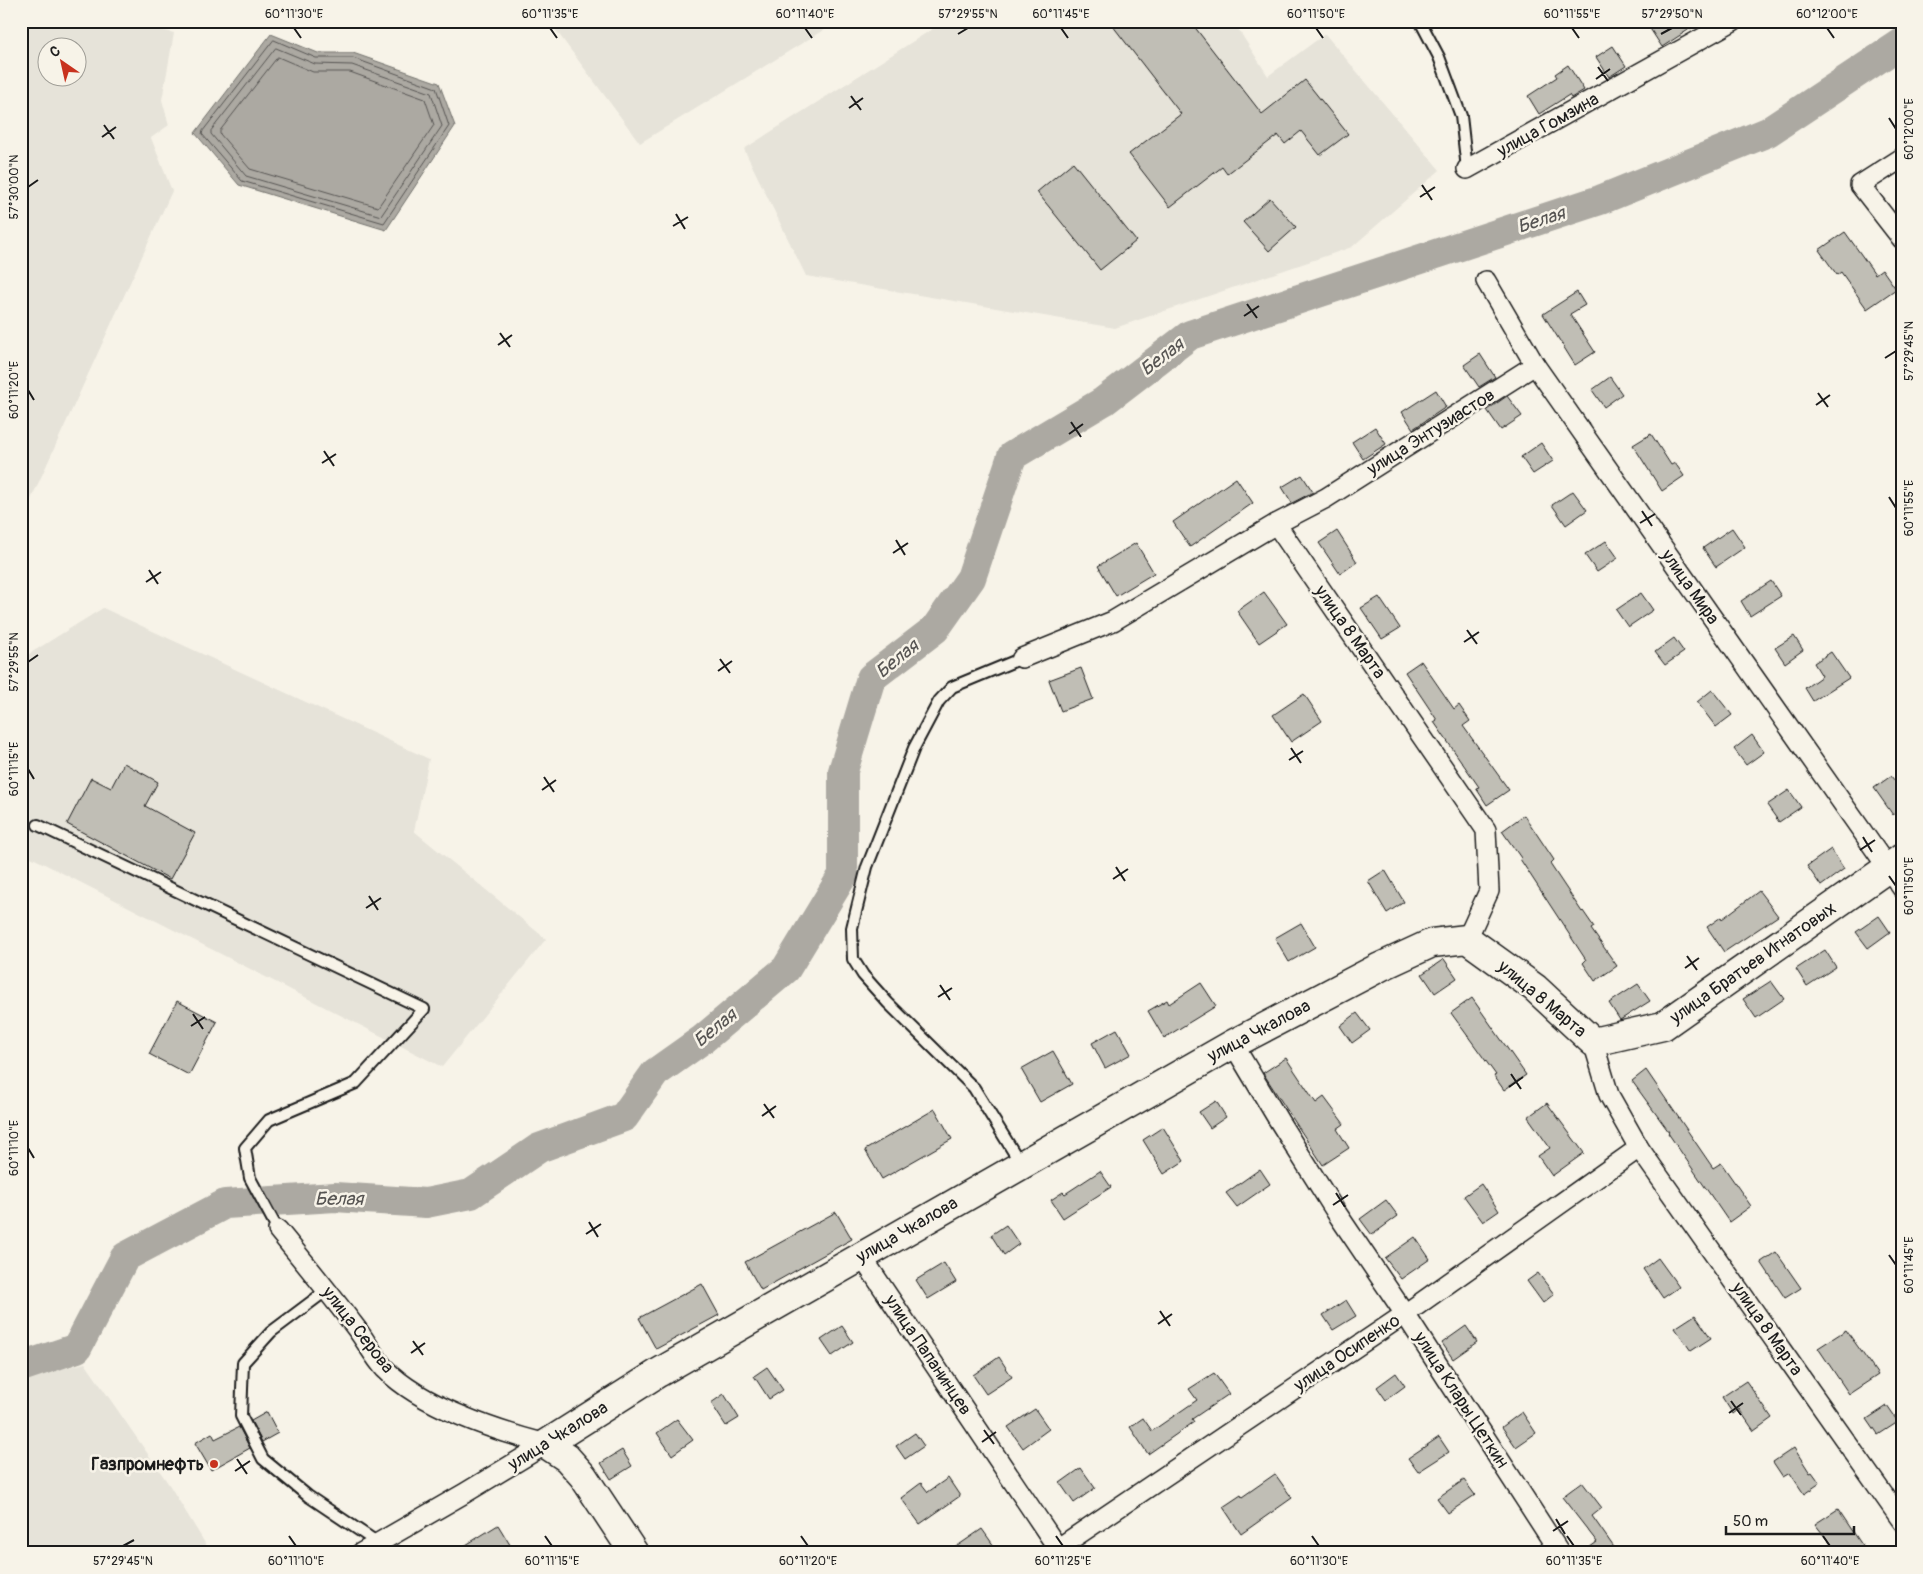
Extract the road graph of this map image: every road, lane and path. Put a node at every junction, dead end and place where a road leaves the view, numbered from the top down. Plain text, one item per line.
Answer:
1 (1420, 21) edge
2 (1733, 21) edge
3 (1902, 158) edge
4 (1467, 169) joint
5 (1902, 239) edge
6 (1486, 281) dead end
7 (1535, 365) junction
8 (1276, 524) junction
9 (1022, 658) joint
10 (38, 825) dead end
11 (1897, 872) edge
12 (1467, 939) junction
13 (1593, 1042) junction
14 (1233, 1044) junction
15 (1639, 1148) junction
16 (1021, 1165) junction
17 (278, 1230) joint
18 (862, 1257) junction
19 (327, 1290) junction
20 (1405, 1314) junction
21 (546, 1444) junction
22 (1902, 1521) edge
23 (378, 1542) junction
24 (1057, 1551) edge
25 (361, 1553) edge
26 (634, 1553) edge
27 (1560, 1553) edge

1 - 4 lane
2 - 4 street, улица Гомзина
3 - 5 street
6 - 7 street, улица Мира
7 - 8 street, улица Энтузиастов
7 - 11 street, улица Мира
8 - 9 street
8 - 12 street, улица 8 Марта
9 - 16 lane
10 - 17 lane
11 - 13 street, улица Братьев Игнатовых
12 - 13 street, улица 8 Марта
12 - 14 street, улица Чкалова
13 - 15 street, улица 8 Марта
14 - 16 street, улица Чкалова
14 - 20 street, улица Клары Цеткин
15 - 20 street, улица Осипенко
15 - 22 street, улица 8 Марта
16 - 18 street, улица Чкалова
17 - 19 street, улица Серова
18 - 21 street, улица Чкалова
18 - 24 street, улица Папанинцев
19 - 21 street, улица Серова
19 - 23 lane
20 - 24 street, улица Осипенко
20 - 27 street, улица Клары Цеткин
21 - 23 street, улица Чкалова
21 - 26 street, улица Серова
23 - 25 street, улица Чкалова

